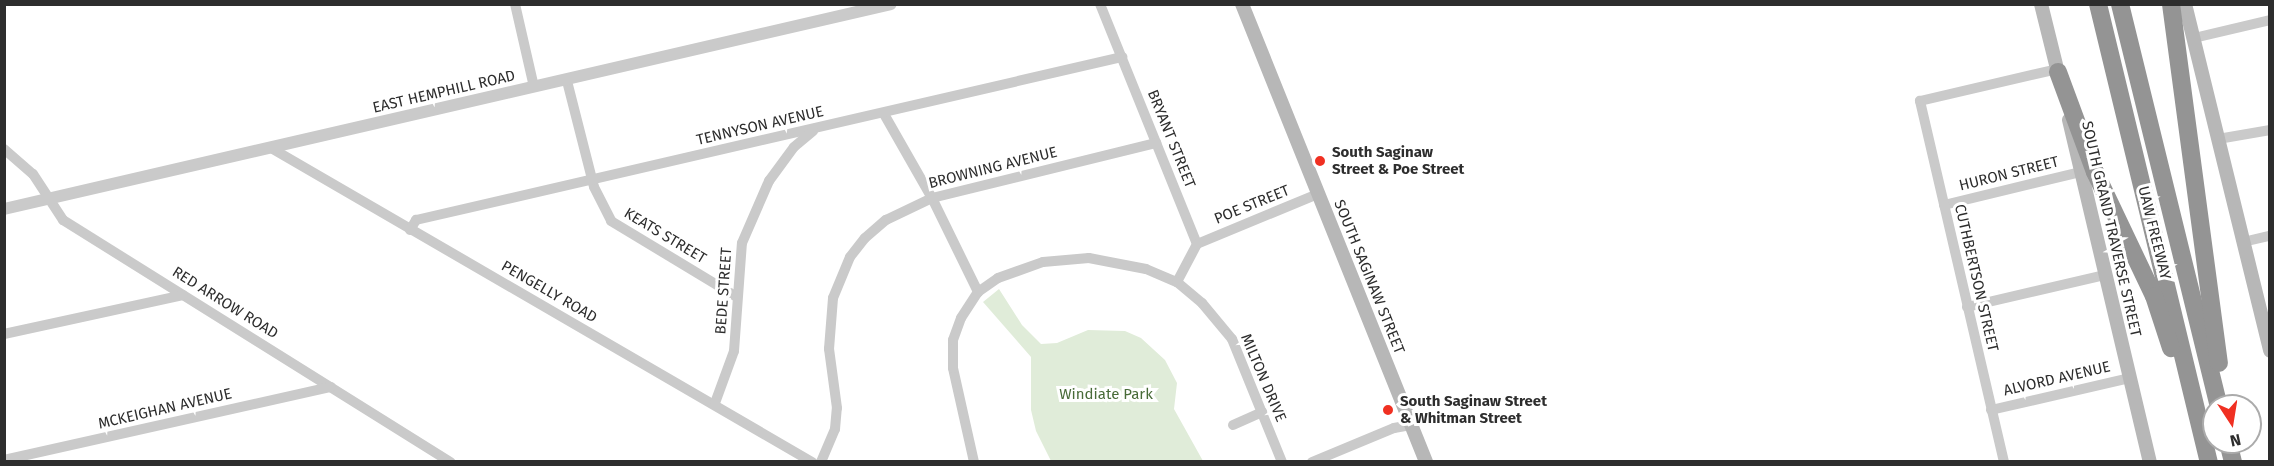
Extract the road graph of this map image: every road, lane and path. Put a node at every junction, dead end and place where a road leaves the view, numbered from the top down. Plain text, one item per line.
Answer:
1 (515, 4) edge
2 (891, 4) edge
3 (1100, 4) edge
4 (1242, 4) edge
5 (2041, 4) edge
6 (2098, 4) edge
7 (2120, 4) edge
8 (2171, 4) edge
9 (2185, 4) edge
10 (2270, 20) edge
11 (2194, 38) junction
12 (1122, 57) junction
13 (2057, 71) junction
14 (567, 81) junction
15 (534, 87) junction
16 (884, 114) junction
17 (815, 129) junction
18 (2270, 130) edge
19 (2218, 139) junction
20 (1156, 143) junction
21 (4, 148) edge
22 (271, 148) junction
23 (2080, 171) junction
24 (594, 179) junction
25 (1318, 194) junction
26 (932, 198) junction
27 (50, 199) junction
28 (1944, 205) junction
29 (4, 209) edge
30 (410, 230) junction
31 (2270, 236) edge
32 (2243, 242) junction
33 (1197, 244) junction
34 (2105, 275) junction
35 (1177, 282) junction
36 (978, 292) junction
37 (183, 295) junction
38 (737, 297) junction
39 (1967, 307) junction
40 (4, 334) edge
41 (2269, 346) edge
42 (2130, 378) junction
43 (331, 387) junction
44 (2216, 394) edge
45 (2224, 394) edge
46 (715, 404) junction
47 (1991, 410) junction
48 (1262, 412) junction
49 (1233, 425) dead end
50 (1412, 425) junction
51 (4, 460) edge
52 (451, 462) edge
53 (812, 462) edge
54 (821, 462) edge
55 (974, 462) edge
56 (1282, 462) edge
57 (1312, 462) edge
58 (1426, 462) edge
59 (2004, 462) edge
60 (2150, 462) edge
61 (2203, 462) edge
62 (2209, 462) edge

1 - 15 street
2 - 14 street, EAST HEMPHILL ROAD
3 - 12 street, BRYANT STREET
4 - 25 main road, SOUTH SAGINAW STREET
5 - 13 main road, SOUTH GRAND TRAVERSE STREET
6 - 62 highway, UAW FREEWAY
7 - 44 highway, UAW FREEWAY
8 - 45 highway
9 - 11 main road
10 - 11 street
11 - 19 main road
12 - 16 street, TENNYSON AVENUE
12 - 20 street, BRYANT STREET
13 - 23 main road, SOUTH GRAND TRAVERSE STREET
13 - 28 street, CUTHBERTSON STREET
13 - 61 highway
14 - 15 street, EAST HEMPHILL ROAD
14 - 24 street, KEATS STREET
15 - 22 street, EAST HEMPHILL ROAD
16 - 17 street, TENNYSON AVENUE
16 - 26 street
17 - 24 street, TENNYSON AVENUE
17 - 38 street, BEDE STREET
18 - 19 street
19 - 32 main road
20 - 26 street, BROWNING AVENUE
20 - 33 street, BRYANT STREET
21 - 27 street, RED ARROW ROAD
22 - 27 street, EAST HEMPHILL ROAD
22 - 30 street, PENGELLY ROAD
23 - 28 street, HURON STREET
23 - 34 main road, SOUTH GRAND TRAVERSE STREET
24 - 30 street, TENNYSON AVENUE
24 - 38 street, KEATS STREET
25 - 33 street, POE STREET
25 - 50 main road, SOUTH SAGINAW STREET
26 - 36 street
26 - 54 street, BROWNING AVENUE
27 - 29 street, EAST HEMPHILL ROAD
27 - 37 street, RED ARROW ROAD
28 - 39 street, CUTHBERTSON STREET
30 - 46 street, PENGELLY ROAD
31 - 32 street
32 - 41 main road
33 - 35 street
34 - 39 street
34 - 42 main road, SOUTH GRAND TRAVERSE STREET
35 - 36 street, MILTON DRIVE
35 - 48 street, MILTON DRIVE
36 - 55 street, MILTON DRIVE
37 - 40 street
37 - 43 street, RED ARROW ROAD
38 - 46 street, BEDE STREET
39 - 47 street, CUTHBERTSON STREET
42 - 47 street, ALVORD AVENUE
42 - 60 main road, SOUTH GRAND TRAVERSE STREET
43 - 51 street, MCKEIGHAN AVENUE
43 - 52 street, RED ARROW ROAD
46 - 53 street, PENGELLY ROAD
47 - 59 street, CUTHBERTSON STREET
48 - 49 street
48 - 56 street, MILTON DRIVE
50 - 57 street
50 - 58 main road, SOUTH SAGINAW STREET

